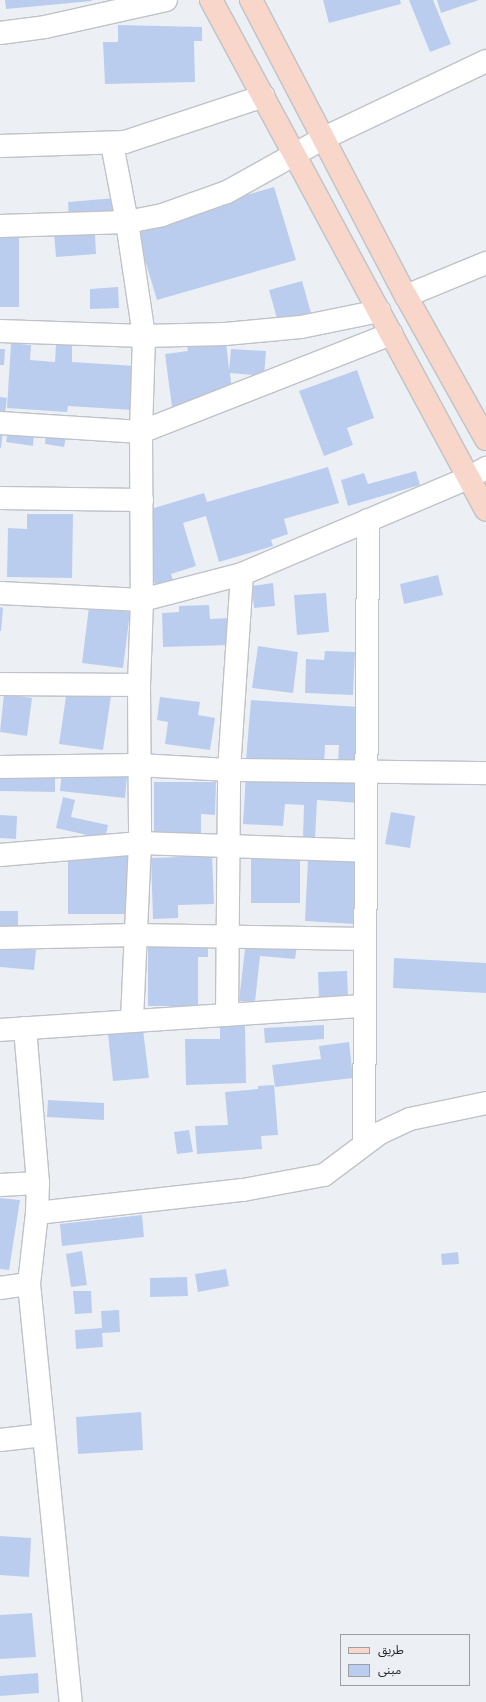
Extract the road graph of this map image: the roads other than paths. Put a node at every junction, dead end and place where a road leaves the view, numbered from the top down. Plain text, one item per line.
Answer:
1 (166, 0) edge
2 (211, 0) edge
3 (252, 0) edge
4 (0, 32) edge
5 (486, 61) edge
6 (264, 96) junction
7 (324, 138) junction
8 (112, 144) junction
9 (0, 146) edge
10 (296, 153) junction
11 (127, 222) junction
12 (0, 226) edge
13 (486, 263) edge
14 (406, 296) junction
15 (379, 311) junction
16 (0, 331) edge
17 (391, 334) junction
18 (144, 336) junction
19 (0, 423) edge
20 (141, 432) junction
21 (486, 439) edge
22 (477, 473) edge
23 (0, 498) edge
24 (142, 500) junction
25 (486, 510) edge
26 (368, 520) junction
27 (242, 574) junction
28 (0, 593) edge
29 (142, 600) junction
30 (0, 684) edge
31 (139, 684) junction
32 (138, 765) junction
33 (0, 767) edge
34 (229, 770) junction
35 (365, 772) junction
36 (486, 773) edge
37 (140, 843) junction
38 (230, 847) junction
39 (365, 851) junction
40 (0, 855) edge
41 (136, 935) junction
42 (229, 937) junction
43 (0, 938) edge
44 (364, 939) junction
45 (363, 1006) junction
46 (227, 1015) junction
47 (132, 1021) junction
48 (24, 1028) junction
49 (0, 1030) edge
50 (486, 1103) edge
51 (364, 1144) junction
52 (38, 1183) junction
53 (0, 1185) edge
54 (37, 1213) junction
55 (30, 1284) junction
56 (0, 1288) edge
57 (44, 1435) junction
58 (0, 1440) edge
59 (71, 1702) edge

1 - 4 street
2 - 6 main road
3 - 7 main road
5 - 7 street
6 - 8 street
6 - 10 main road
7 - 10 street
7 - 14 main road
8 - 9 street
8 - 11 street
10 - 11 street
10 - 15 main road
11 - 12 street
11 - 18 street
13 - 14 street
14 - 21 main road
15 - 17 main road
15 - 18 street
16 - 18 street
17 - 20 street
17 - 22 main road
18 - 20 street
19 - 20 street
20 - 24 street
22 - 25 main road
22 - 26 street
23 - 24 street
24 - 29 street
26 - 27 street
26 - 35 street
27 - 29 street
27 - 34 street
28 - 29 street
29 - 31 street
30 - 31 street
31 - 32 street
32 - 33 street
32 - 34 street
32 - 37 street
34 - 35 street
34 - 38 street
35 - 36 street
35 - 39 street
37 - 38 street
37 - 40 street
37 - 41 street
38 - 39 street
38 - 42 street
39 - 44 street
41 - 42 street
41 - 43 street
41 - 47 street
42 - 44 street
42 - 46 street
44 - 45 street
45 - 46 street
45 - 51 street
46 - 47 street
47 - 48 street
48 - 49 street
48 - 52 street
50 - 51 street
51 - 54 street
52 - 53 street
52 - 54 street
54 - 55 street
55 - 56 street
55 - 57 street
57 - 58 street
57 - 59 street

